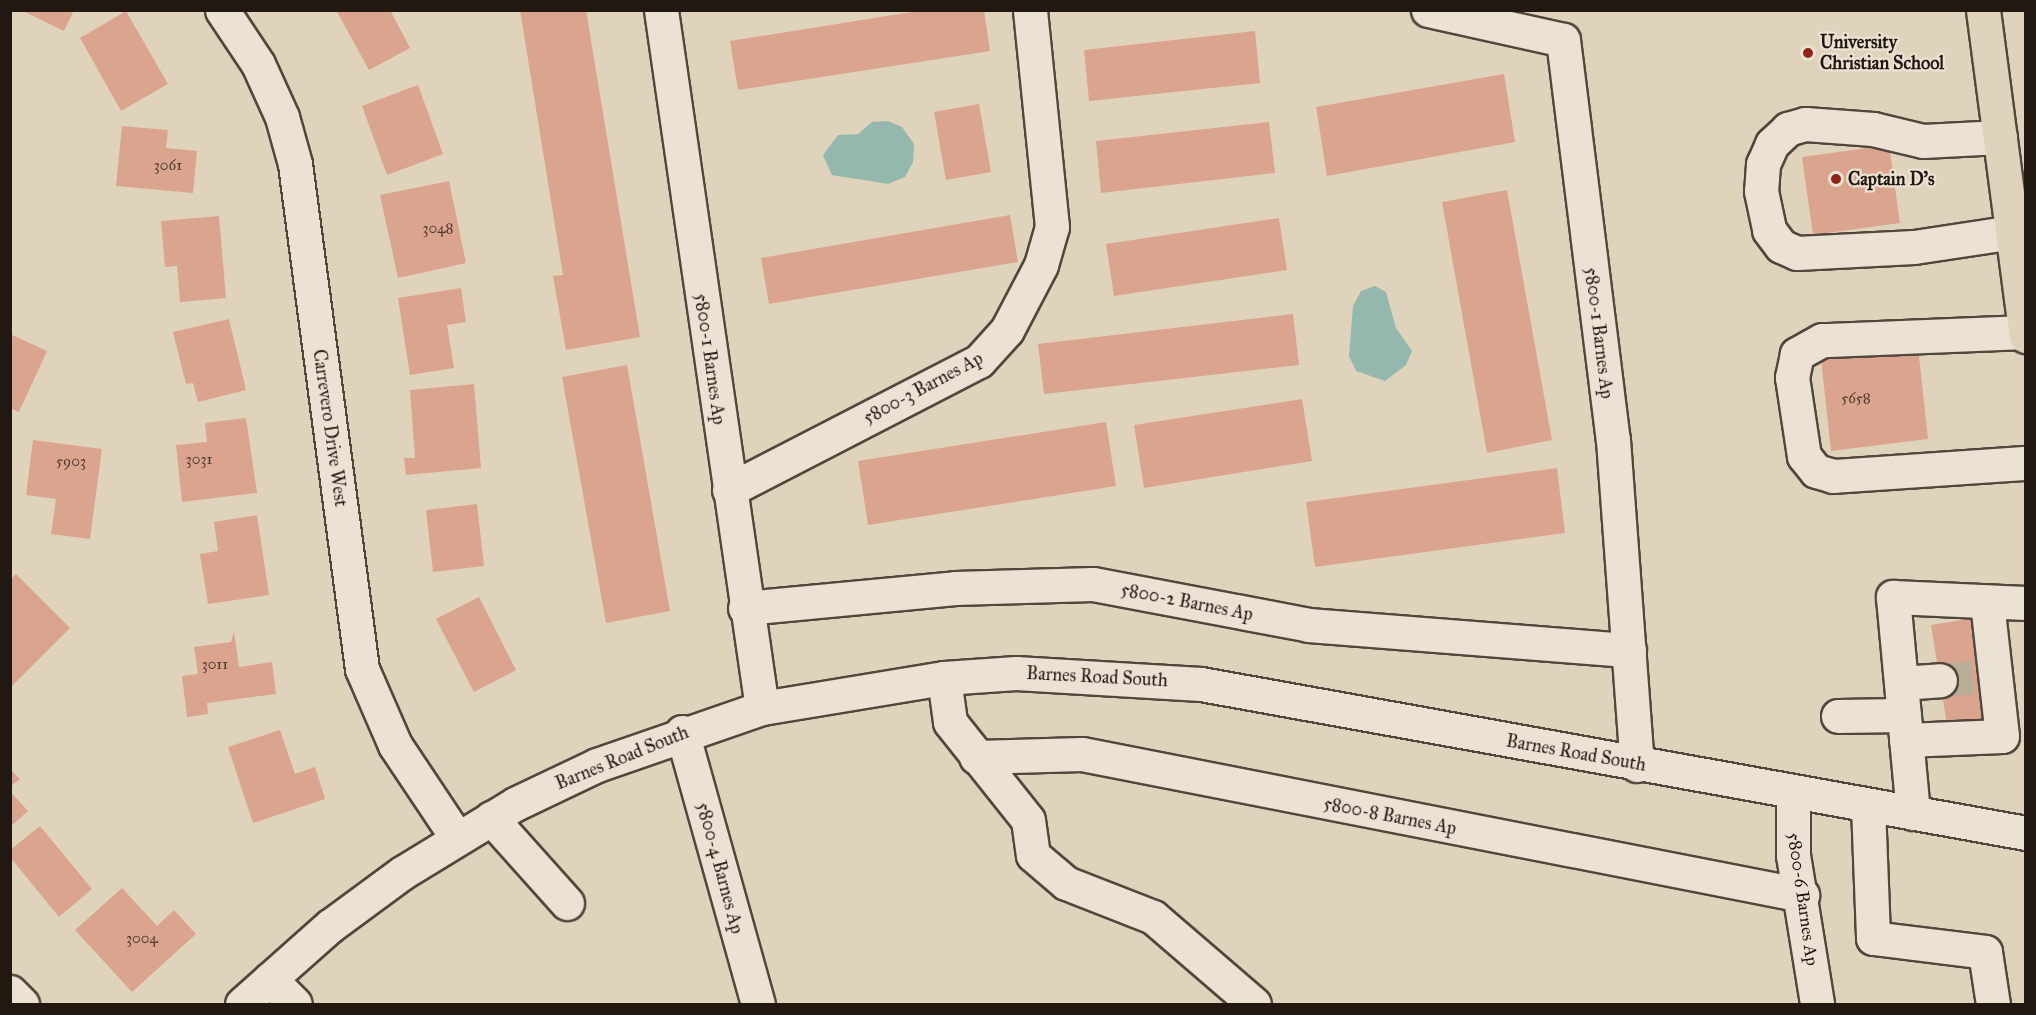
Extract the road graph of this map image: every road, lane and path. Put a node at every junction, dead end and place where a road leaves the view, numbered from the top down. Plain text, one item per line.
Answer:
1 (222, 10) edge
2 (661, 10) edge
3 (1030, 10) edge
4 (1428, 10) edge
5 (1983, 10) edge
6 (2000, 137) junction
7 (2019, 230) edge
8 (2025, 334) edge
9 (2025, 463) edge
10 (729, 490) junction
11 (1987, 602) junction
12 (2025, 603) edge
13 (745, 608) junction
14 (1629, 650) junction
15 (944, 678) junction
16 (1940, 680) tunnel mouth
17 (1901, 683) junction
18 (2012, 707) edge
19 (762, 708) junction
20 (1838, 716) dead end
21 (1905, 728) junction
22 (682, 732) junction
23 (976, 757) junction
24 (1637, 765) junction
25 (1792, 793) junction
26 (1868, 806) junction
27 (1912, 813) junction
28 (491, 818) junction
29 (2025, 833) edge
30 (457, 838) junction
31 (1802, 896) junction
32 (567, 903) dead end
33 (270, 979) junction
34 (10, 992) edge
35 (22, 1005) edge
36 (242, 1005) edge
37 (295, 1005) edge
38 (758, 1005) edge
39 (1254, 1005) edge
40 (1817, 1005) edge
41 (1993, 1005) edge

1 - 30 street, Carrevero Drive West
2 - 10 street, 5800-1 Barnes Ap
3 - 10 street, 5800-3 Barnes Ap
4 - 14 street, 5800-1 Barnes Ap
5 - 6 main road
6 - 7 main road
6 - 7 street
7 - 8 main road
8 - 9 street
10 - 13 street, 5800-1 Barnes Ap
11 - 12 street
11 - 17 street
11 - 18 street
13 - 14 street, 5800-2 Barnes Ap
13 - 19 street, 5800-1 Barnes Ap
14 - 24 street, 5800-1 Barnes Ap
15 - 19 street, Barnes Road South
15 - 23 street
15 - 24 street, Barnes Road South
16 - 17 street
17 - 21 street
18 - 21 street
19 - 22 street, Barnes Road South
20 - 21 street
21 - 27 street
22 - 28 street, Barnes Road South
22 - 38 street, 5800-4 Barnes Ap
23 - 31 street, 5800-8 Barnes Ap
23 - 39 street
24 - 25 street, Barnes Road South
25 - 26 street, Barnes Road South
25 - 31 street, 5800-6 Barnes Ap
26 - 27 street, Barnes Road South
26 - 41 street
27 - 29 street, Barnes Road South
28 - 30 street, Barnes Road South
28 - 32 street
30 - 33 street, Barnes Road South
31 - 40 street, 5800-6 Barnes Ap
33 - 36 street, Barnes Road South
33 - 37 street
34 - 35 street

